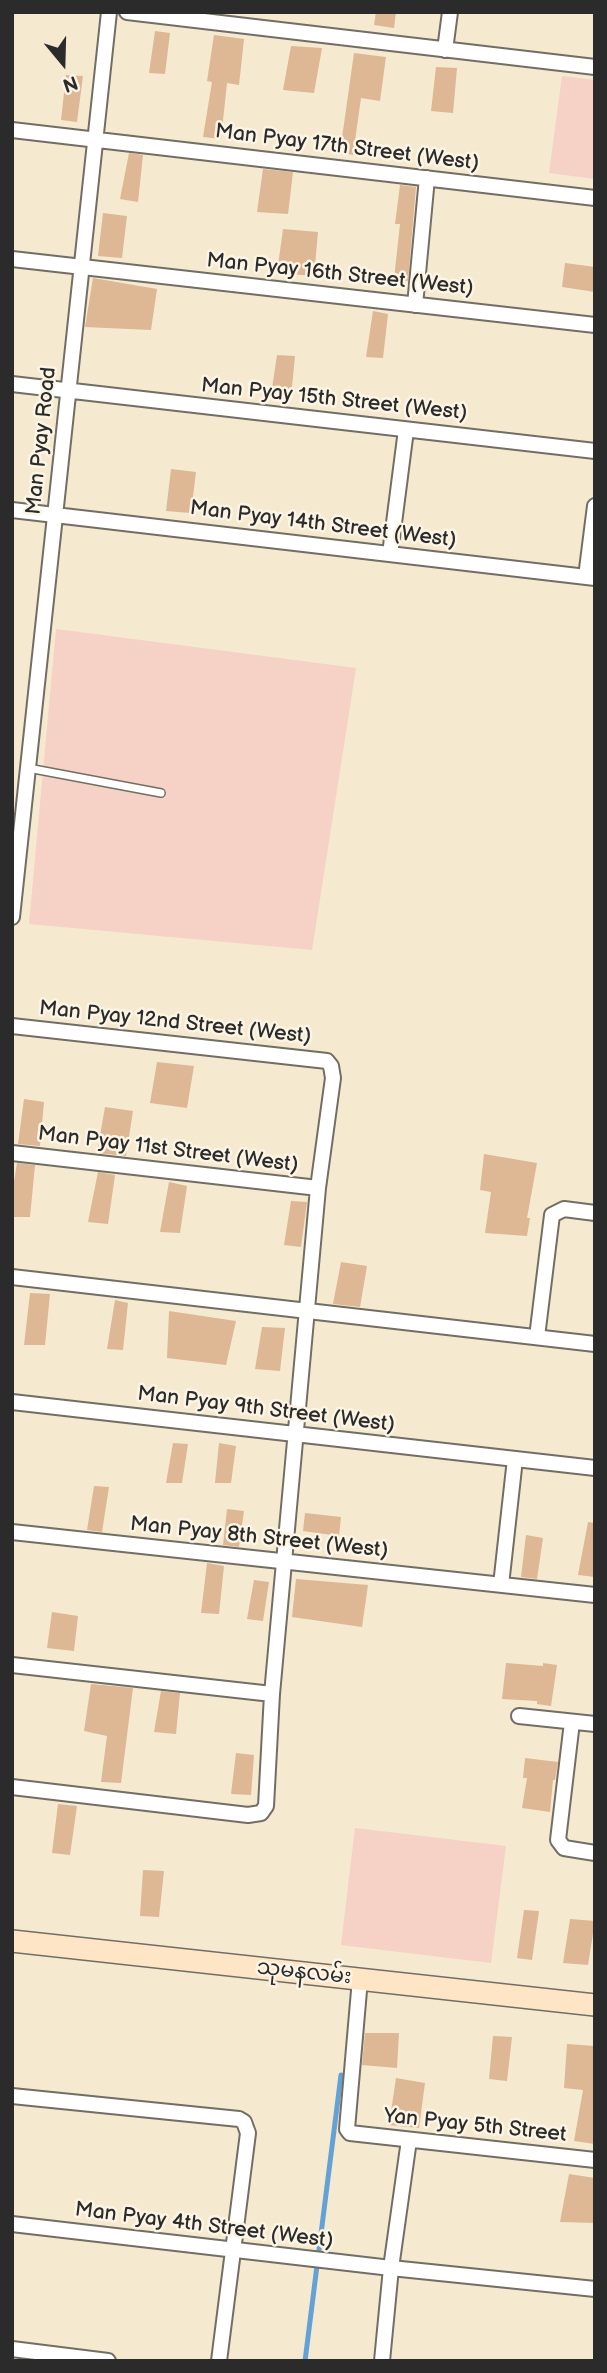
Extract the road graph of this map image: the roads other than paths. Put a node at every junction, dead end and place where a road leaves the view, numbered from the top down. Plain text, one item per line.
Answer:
1 (109, 12) edge
2 (127, 12) edge
3 (450, 12) edge
4 (445, 50) junction
5 (595, 68) edge
6 (12, 130) edge
7 (95, 140) junction
8 (427, 178) junction
9 (595, 198) edge
10 (12, 259) edge
11 (81, 267) junction
12 (415, 305) junction
13 (595, 325) edge
14 (12, 384) edge
15 (68, 391) junction
16 (405, 429) junction
17 (595, 451) edge
18 (595, 506) edge
19 (12, 510) edge
20 (55, 515) junction
21 (390, 554) junction
22 (590, 578) edge
23 (12, 765) edge
24 (28, 768) junction
25 (162, 793) dead end
26 (13, 895) edge
27 (12, 917) edge
28 (12, 1026) edge
29 (12, 1153) edge
30 (318, 1188) junction
31 (595, 1213) edge
32 (12, 1277) edge
33 (307, 1311) junction
34 (537, 1338) junction
35 (595, 1344) edge
36 (12, 1402) edge
37 (296, 1434) junction
38 (515, 1459) junction
39 (595, 1468) edge
40 (12, 1532) edge
41 (284, 1562) junction
42 (501, 1585) junction
43 (595, 1595) edge
44 (12, 1665) edge
45 (272, 1694) junction
46 (519, 1716) dead end
47 (572, 1722) junction
48 (595, 1724) edge
49 (12, 1787) edge
50 (595, 1853) edge
51 (12, 1941) edge
52 (360, 1979) junction
53 (595, 2005) edge
54 (12, 2096) edge
55 (409, 2140) junction
56 (595, 2160) edge
57 (12, 2224) edge
58 (233, 2250) junction
59 (391, 2268) junction
60 (595, 2289) edge
61 (12, 2349) edge
62 (108, 2361) edge
63 (219, 2361) edge
64 (382, 2361) edge

1 - 7 street, Man Pyay Road
2 - 4 street
3 - 4 street
4 - 5 street
6 - 7 street, Man Pyay 17th Street (West)
7 - 8 street, Man Pyay 17th Street (West)
7 - 11 street, Man Pyay Road
8 - 9 street, Man Pyay 17th Street (West)
8 - 12 street
10 - 11 street, Man Pyay 16th Street (West)
11 - 12 street, Man Pyay 16th Street (West)
11 - 15 street, Man Pyay Road
12 - 13 street, Man Pyay 16th Street (West)
14 - 15 street, Man Pyay 15th Street (West)
15 - 16 street, Man Pyay 15th Street (West)
15 - 20 street, Man Pyay Road
16 - 17 street, Man Pyay 15th Street (West)
16 - 21 street
18 - 22 street
19 - 20 street, Man Pyay 14th Street (West)
20 - 21 street, Man Pyay 14th Street (West)
20 - 24 street, Man Pyay Road
21 - 22 street, Man Pyay 14th Street (West)
23 - 24 street
24 - 25 lane
24 - 26 street, Man Pyay Road
26 - 27 street, Man Pyay Road
28 - 30 street, Man Pyay 12nd Street (West)
29 - 30 street, Man Pyay 11st Street (West)
30 - 33 street
31 - 34 street
32 - 33 street
33 - 34 street
33 - 37 street
34 - 35 street
36 - 37 street, Man Pyay 9th Street (West)
37 - 38 street, Man Pyay 9th Street (West)
37 - 41 street
38 - 39 street, Man Pyay 9th Street (West)
38 - 42 street
40 - 41 street, Man Pyay 8th Street (West)
41 - 42 street, Man Pyay 8th Street (West)
41 - 45 street
42 - 43 street, Man Pyay 8th Street (West)
44 - 45 street
45 - 49 street
46 - 47 street
47 - 48 street
47 - 50 street
51 - 52 street, သုမနလမ်း
52 - 53 street, သုမနလမ်း
52 - 55 street, Yan Pyay 5th Street
54 - 58 street
55 - 56 street, Yan Pyay 5th Street
55 - 59 street
57 - 58 street, Man Pyay 4th Street (West)
58 - 59 street, Man Pyay 4th Street (West)
58 - 63 street
59 - 60 street, Man Pyay 4th Street (West)
59 - 64 street
61 - 62 street

